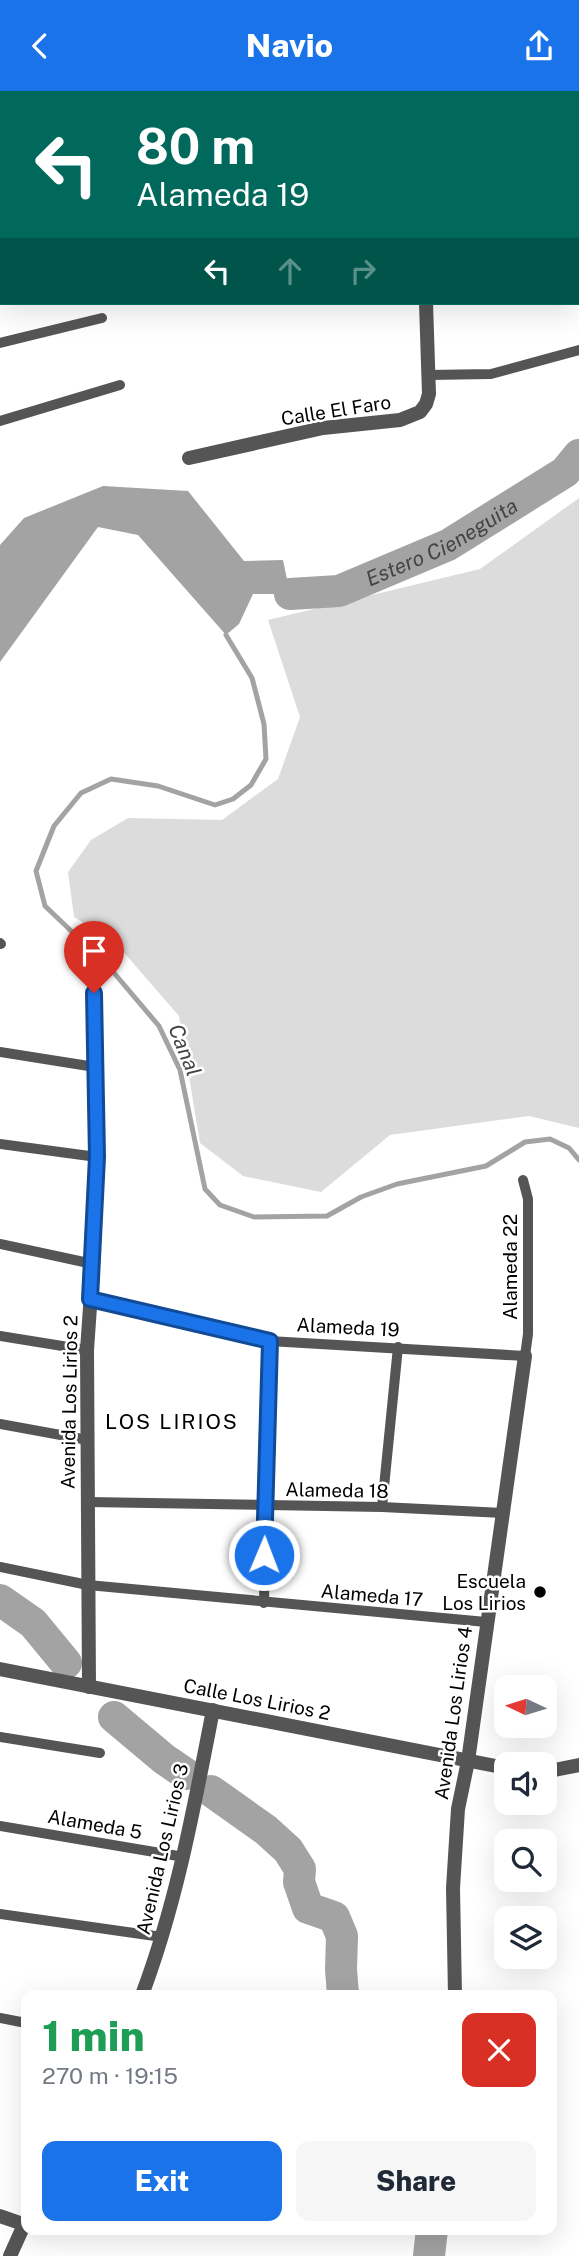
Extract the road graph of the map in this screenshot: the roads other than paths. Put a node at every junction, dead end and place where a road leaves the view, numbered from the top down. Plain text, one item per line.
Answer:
1 (426, 305) edge
2 (102, 318) dead end
3 (0, 343) edge
4 (579, 350) edge
5 (428, 375) junction
6 (120, 385) dead end
7 (0, 421) edge
8 (189, 457) dead end
9 (94, 993) dead end
10 (0, 1052) edge
11 (95, 1067) junction
12 (0, 1144) edge
13 (97, 1157) junction
14 (523, 1180) dead end
15 (0, 1244) edge
16 (93, 1264) junction
17 (90, 1299) junction
18 (0, 1336) edge
19 (270, 1341) junction
20 (398, 1347) junction
21 (87, 1350) junction
22 (525, 1356) junction
23 (0, 1424) edge
24 (88, 1440) junction
25 (88, 1502) junction
26 (265, 1506) junction
27 (382, 1507) junction
28 (503, 1513) junction
29 (0, 1567) edge
30 (88, 1585) junction
31 (264, 1603) junction
32 (486, 1622) junction
33 (0, 1669) edge
34 (89, 1687) junction
35 (213, 1710) junction
36 (0, 1737) edge
37 (100, 1753) dead end
38 (468, 1761) junction
39 (494, 1765) edge
40 (579, 1765) edge
41 (557, 1769) edge
42 (0, 1826) edge
43 (184, 1857) junction
44 (0, 1914) edge
45 (162, 1937) junction
46 (144, 1990) edge
47 (455, 1990) edge
48 (0, 2018) edge
49 (21, 2022) edge
50 (0, 2216) edge
51 (21, 2224) edge
52 (21, 2233) edge
53 (10, 2256) edge

1 - 5 street, Calle El Faro
2 - 3 lane
4 - 5 lane
5 - 8 street, Calle El Faro
6 - 7 lane
9 - 11 street, Avenida Los Lirios 2
10 - 11 lane
11 - 13 street, Avenida Los Lirios 2
12 - 13 lane
13 - 16 street, Avenida Los Lirios 2
14 - 22 lane, Alameda 22
15 - 16 lane
16 - 17 street, Avenida Los Lirios 2
17 - 19 lane, Alameda 19
17 - 21 street, Avenida Los Lirios 2
18 - 21 lane
19 - 20 lane, Alameda 19
19 - 26 lane
20 - 22 lane, Alameda 19
20 - 27 lane
21 - 24 street, Avenida Los Lirios 2
22 - 28 street, Avenida Los Lirios 4
23 - 24 lane
24 - 25 street, Avenida Los Lirios 2
25 - 26 lane, Alameda 18
25 - 30 street, Avenida Los Lirios 2
26 - 27 lane, Alameda 18
26 - 31 lane
27 - 28 lane, Alameda 18
28 - 32 street, Avenida Los Lirios 4
29 - 30 lane, Alameda 17
30 - 31 lane, Alameda 17
30 - 34 street, Avenida Los Lirios 2
31 - 32 lane, Alameda 17
32 - 38 street, Avenida Los Lirios 4
33 - 34 street, Calle Los Lirios 2
34 - 35 street, Calle Los Lirios 2
35 - 38 street, Calle Los Lirios 2
35 - 43 street, Avenida Los Lirios 3
36 - 37 lane
38 - 39 street, Calle Los Lirios 2
38 - 47 street, Avenida Los Lirios 4
40 - 41 street
42 - 43 lane, Alameda 5
43 - 45 street, Avenida Los Lirios 3
44 - 45 lane
45 - 46 street, Avenida Los Lirios 3
48 - 49 lane
50 - 51 street
52 - 53 street

